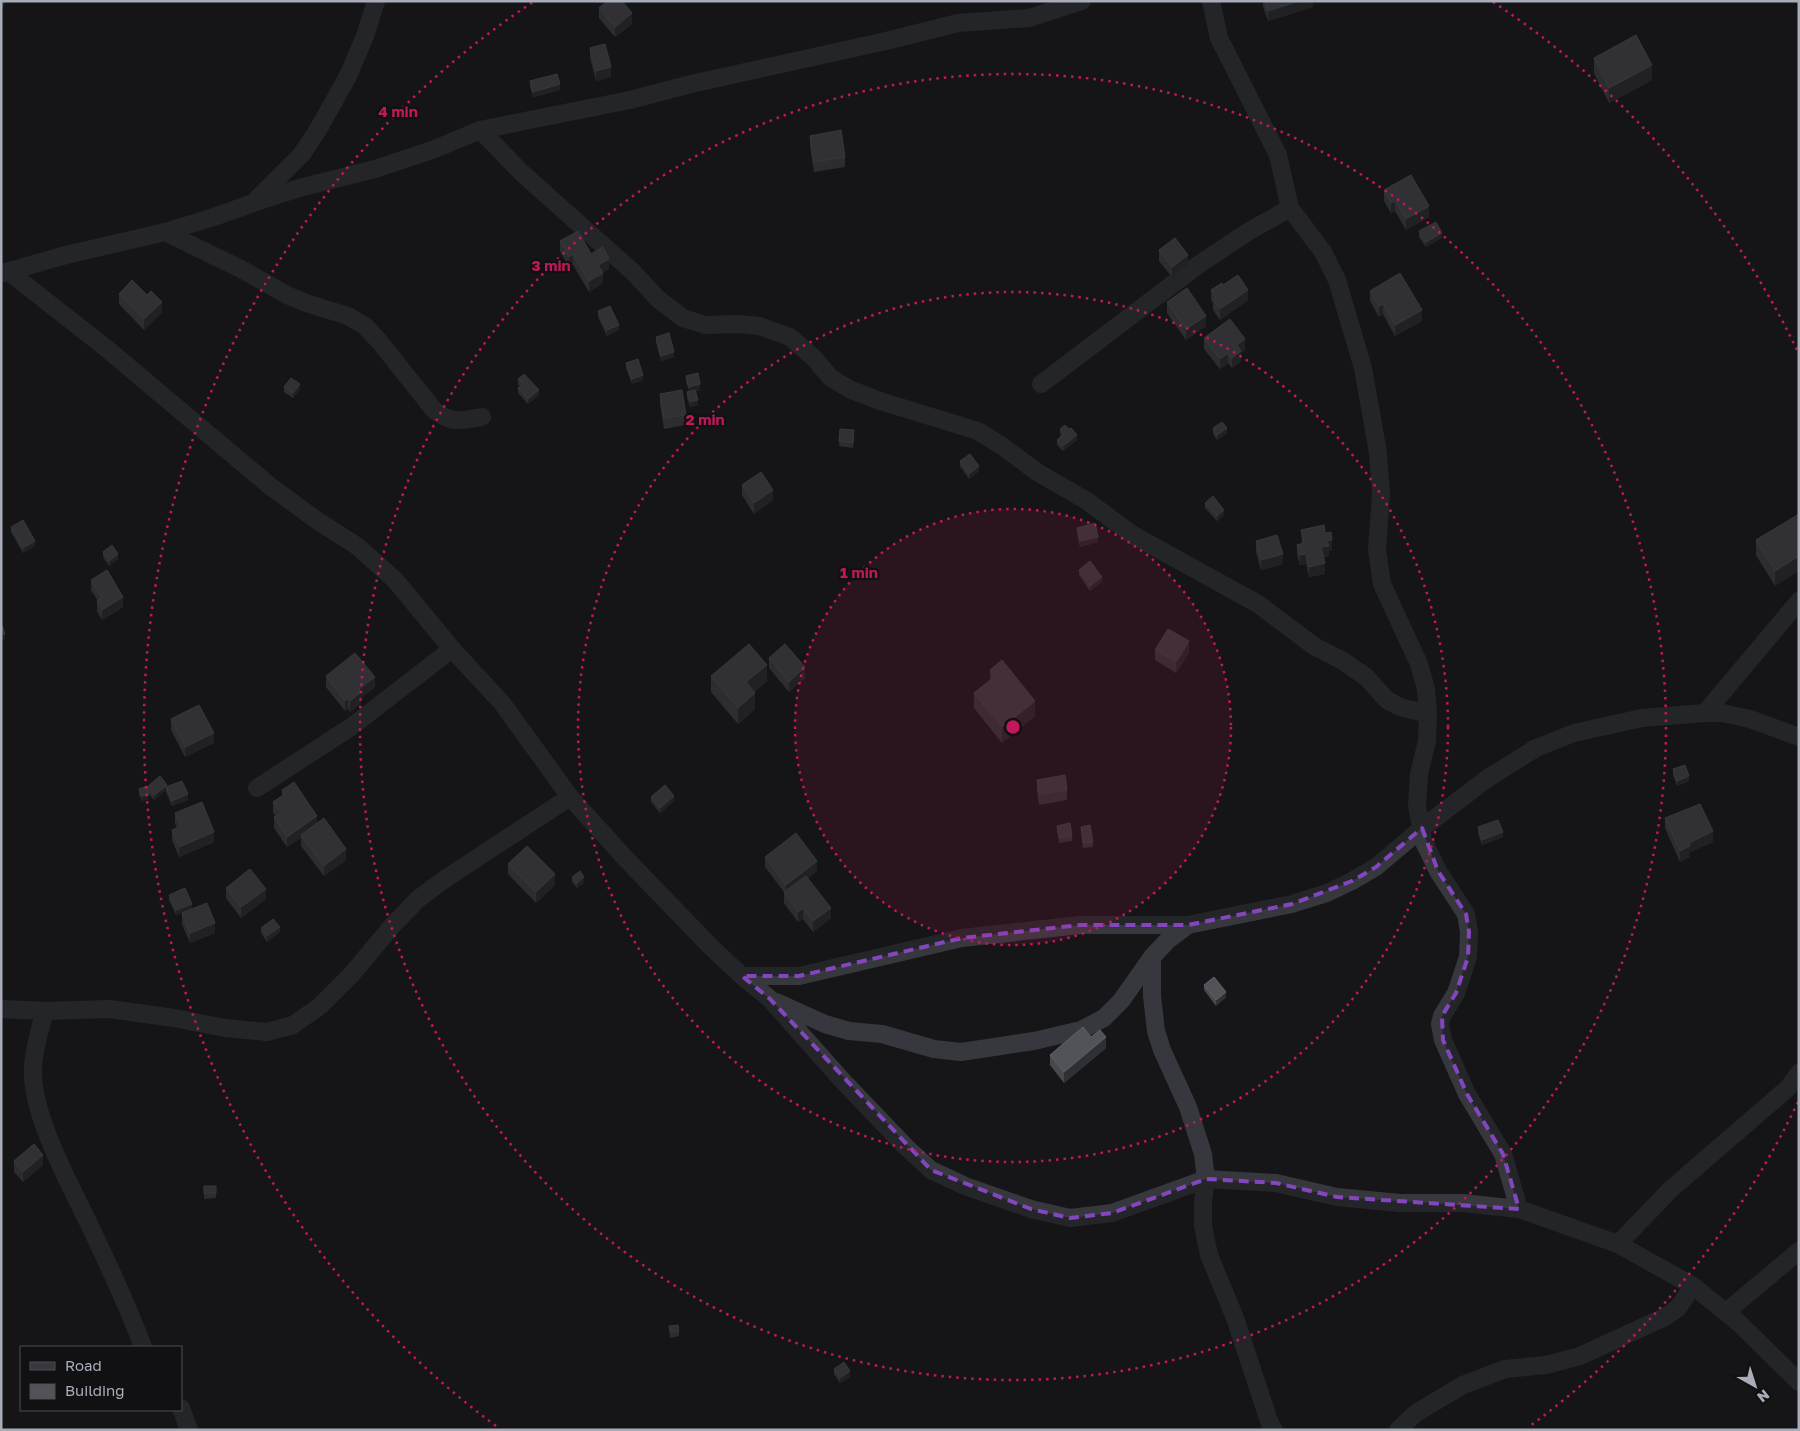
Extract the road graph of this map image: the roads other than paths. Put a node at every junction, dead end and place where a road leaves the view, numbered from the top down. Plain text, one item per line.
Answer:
1 (376, 1) edge
2 (1082, 1) edge
3 (1211, 1) edge
4 (480, 130) junction
5 (253, 203) junction
6 (1290, 208) junction
7 (164, 232) junction
8 (5, 272) edge
9 (1041, 384) dead end
10 (482, 417) dead end
11 (1799, 601) edge
12 (452, 649) junction
13 (1705, 713) junction
14 (1428, 714) junction
15 (1799, 737) edge
16 (257, 788) dead end
17 (570, 797) junction
18 (1422, 828) junction
19 (1188, 925) junction
20 (1152, 957) junction
21 (742, 976) junction
22 (770, 999) junction
23 (1, 1009) edge
24 (45, 1011) junction
25 (1799, 1073) edge
26 (1206, 1179) junction
27 (1519, 1209) junction
28 (1618, 1244) junction
29 (1799, 1251) edge
30 (1693, 1286) junction
31 (1726, 1312) junction
32 (143, 1346) edge
33 (1799, 1382) edge
34 (182, 1411) edge
35 (189, 1430) edge
36 (1274, 1430) edge
37 (1398, 1430) edge

1 - 5 street
2 - 4 street
3 - 6 street
4 - 5 street
4 - 14 street
5 - 7 street
6 - 9 street
6 - 14 street
7 - 8 street
7 - 10 street
8 - 12 street
11 - 13 street
12 - 16 street
12 - 17 street
13 - 15 street
13 - 18 street
14 - 18 street
17 - 21 street
17 - 24 street
18 - 19 street
18 - 27 street
19 - 20 street
19 - 21 street
20 - 22 street
20 - 26 street
21 - 22 street
22 - 26 street
23 - 24 street
24 - 32 street
25 - 28 street
26 - 27 street
26 - 36 street
27 - 28 street
28 - 30 street
29 - 31 street
30 - 31 street
30 - 37 street
31 - 33 street
34 - 35 street

